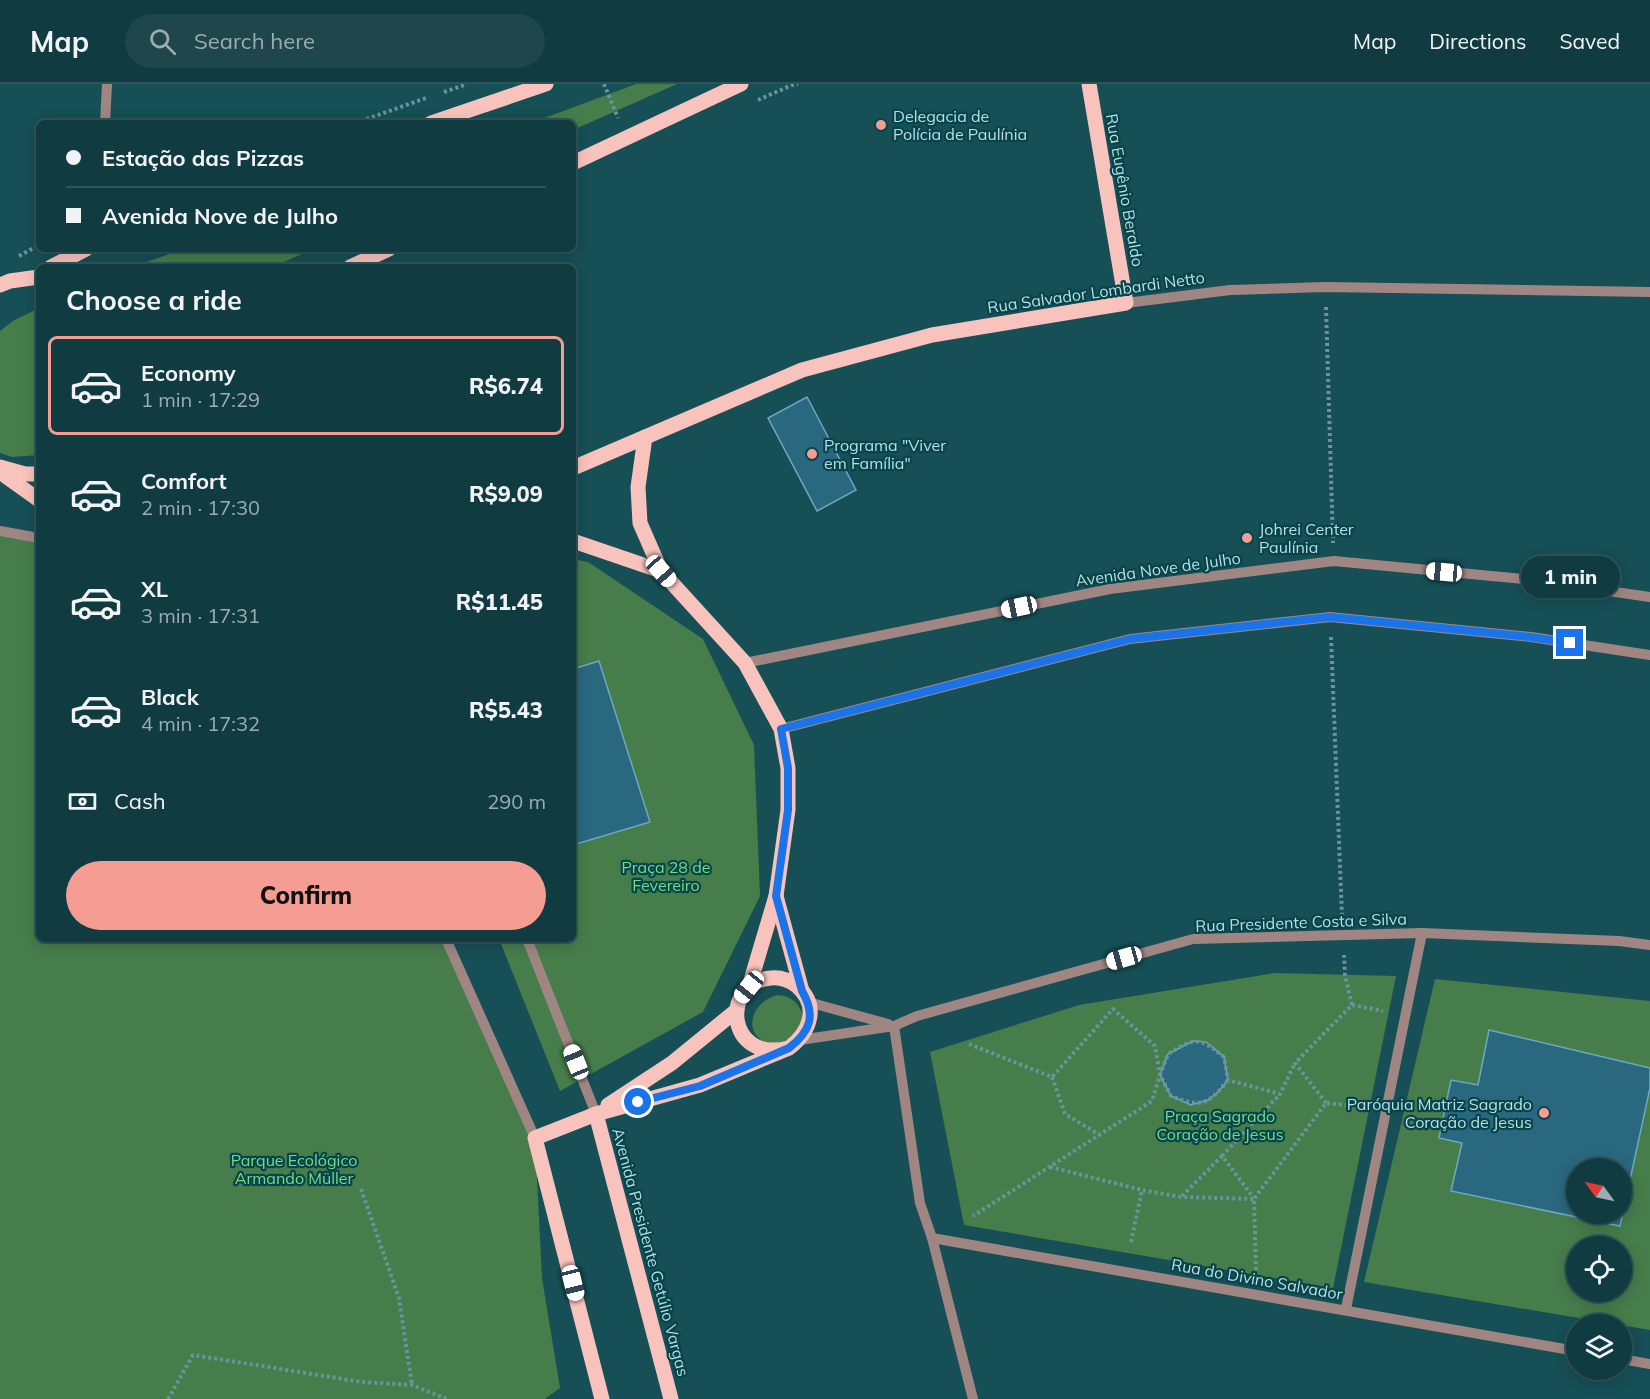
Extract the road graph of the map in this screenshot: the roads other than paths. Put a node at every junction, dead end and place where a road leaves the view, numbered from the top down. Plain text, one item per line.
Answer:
1 (107, 84) edge
2 (546, 84) edge
3 (741, 84) edge
4 (1089, 84) edge
5 (105, 120) edge
6 (440, 120) edge
7 (576, 162) edge
8 (80, 252) edge
9 (382, 252) edge
10 (57, 264) edge
11 (356, 264) edge
12 (36, 275) edge
13 (0, 285) edge
14 (1650, 292) edge
15 (1126, 303) junction
16 (645, 437) junction
17 (0, 467) edge
18 (576, 467) edge
19 (0, 472) edge
20 (36, 474) edge
21 (36, 498) edge
22 (0, 531) edge
23 (36, 537) edge
24 (576, 542) edge
25 (661, 571) junction
26 (1650, 597) edge
27 (1650, 655) edge
28 (745, 663) junction
29 (781, 729) junction
30 (776, 896) junction
31 (1422, 933) junction
32 (447, 942) edge
33 (528, 942) edge
34 (1650, 945) edge
35 (749, 987) junction
36 (805, 997) junction
37 (737, 1010) junction
38 (894, 1026) junction
39 (795, 1044) junction
40 (596, 1114) junction
41 (535, 1138) junction
42 (932, 1238) junction
43 (1346, 1310) junction
44 (1566, 1349) edge
45 (1632, 1361) edge
46 (1650, 1364) edge
47 (601, 1398) edge
48 (671, 1399) edge
49 (973, 1399) edge

1 - 5 street
2 - 6 main road
3 - 7 main road
4 - 15 main road, Rua Eugênio Beraldo
8 - 10 main road
9 - 11 main road
12 - 13 main road
14 - 15 street, Rua Salvador Lombardi Netto
15 - 16 main road, Rua Salvador Lombardi Netto
16 - 18 main road, Rua Salvador Lombardi Netto
16 - 25 main road
17 - 20 main road
19 - 21 main road
22 - 23 street
24 - 25 main road
25 - 28 main road
26 - 28 street, Avenida Nove de Julho
27 - 29 street
28 - 29 main road
29 - 30 main road
30 - 35 main road
30 - 36 main road
31 - 34 street, Rua Presidente Costa e Silva
31 - 38 street, Rua Presidente Costa e Silva
31 - 43 street
32 - 41 street
33 - 40 street
35 - 36 main road
35 - 37 main road
36 - 38 street
36 - 39 main road
37 - 39 main road
37 - 40 main road
38 - 39 street, Rua Presidente Costa e Silva
38 - 42 street
39 - 40 main road
40 - 41 main road
40 - 48 main road, Avenida Presidente Getúlio Vargas
41 - 47 main road
42 - 43 street, Rua do Divino Salvador
42 - 49 street
43 - 44 street, Rua do Divino Salvador
45 - 46 street

